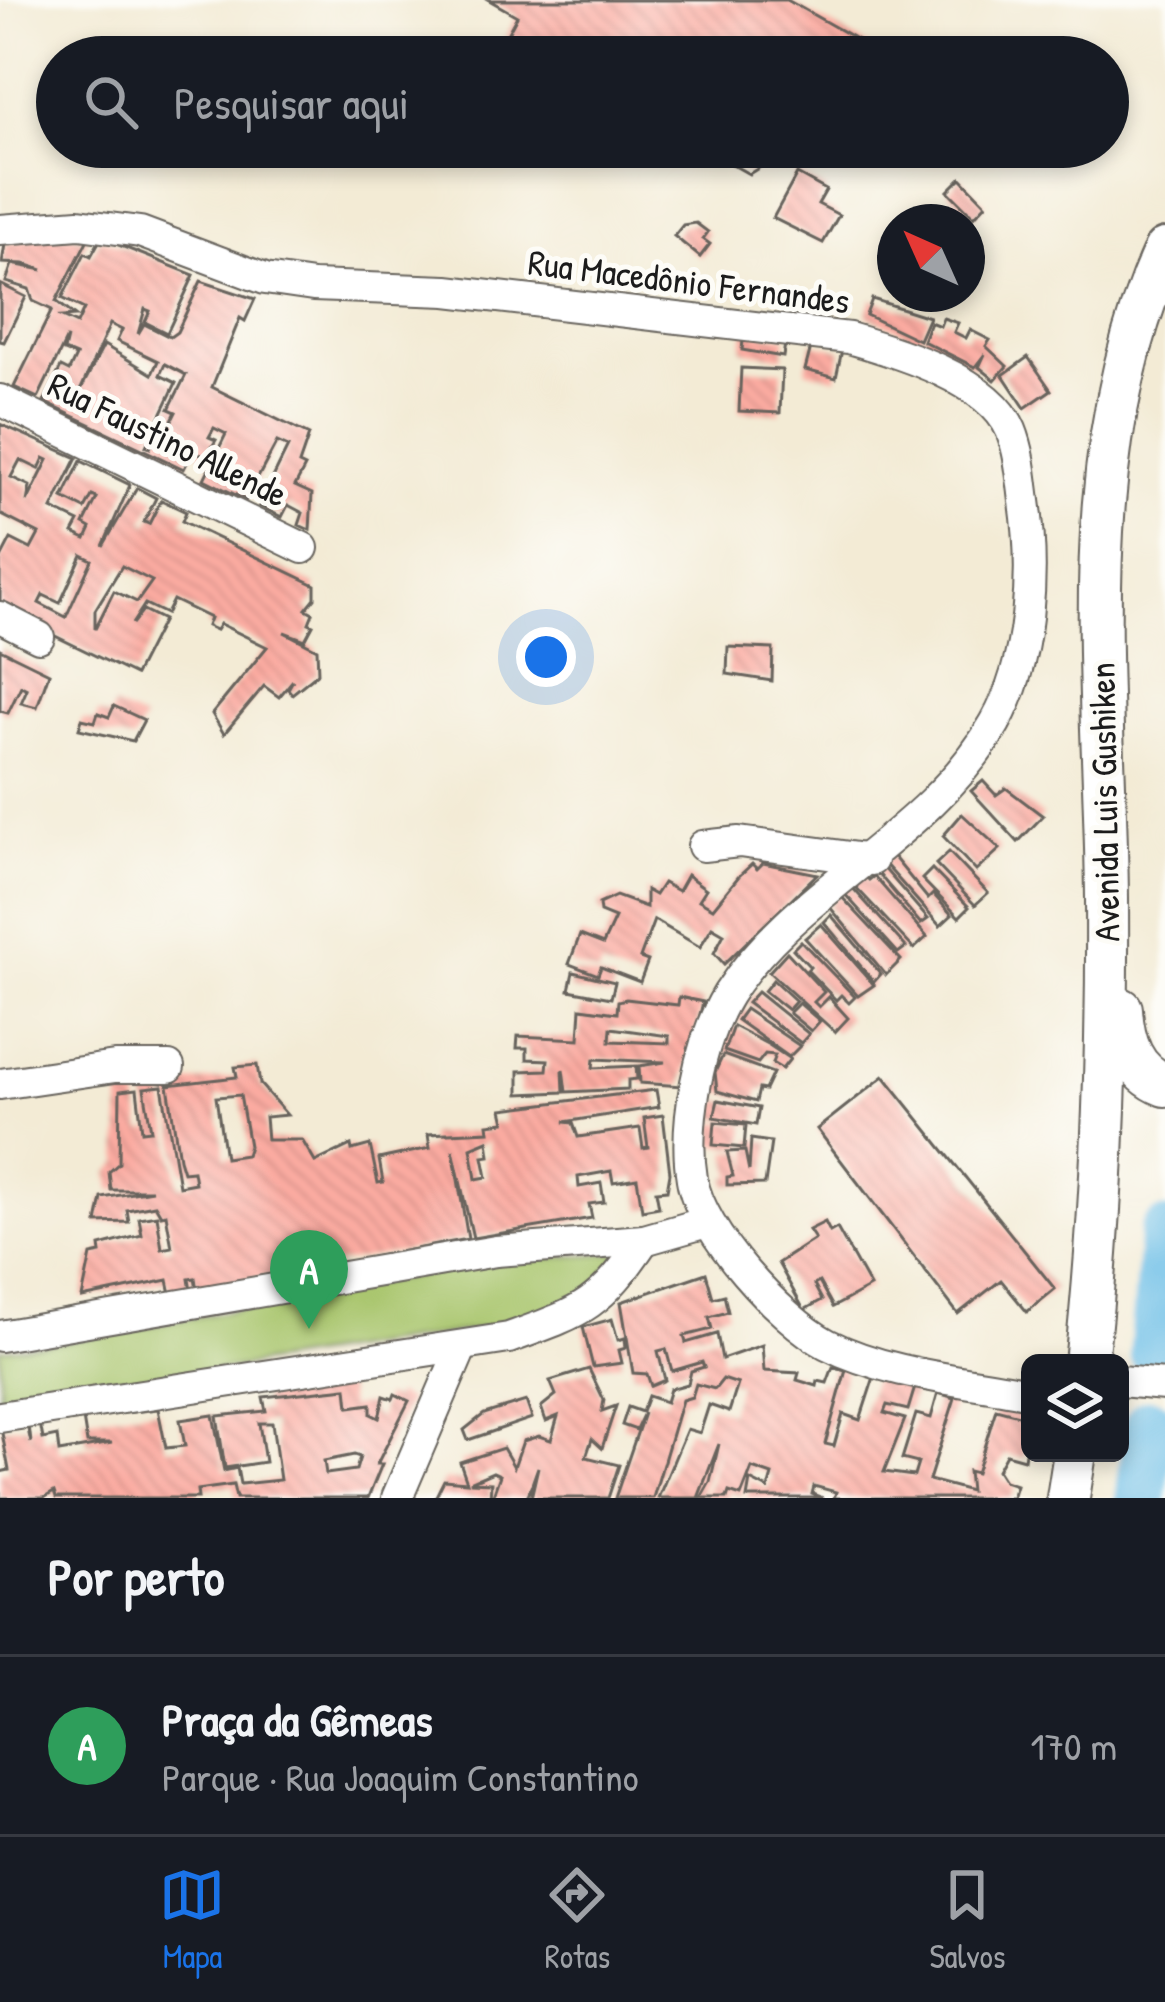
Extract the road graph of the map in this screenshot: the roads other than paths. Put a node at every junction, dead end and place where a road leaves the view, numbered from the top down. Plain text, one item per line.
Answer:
1 (0, 230) edge
2 (1165, 250) edge
3 (0, 400) edge
4 (303, 548) dead end
5 (0, 617) edge
6 (39, 637) dead end
7 (703, 846) dead end
8 (872, 860) junction
9 (1107, 895) junction
10 (169, 1067) dead end
11 (0, 1084) edge
12 (1165, 1084) edge
13 (707, 1222) junction
14 (644, 1240) junction
15 (0, 1336) edge
16 (462, 1346) junction
17 (1087, 1354) edge
18 (1129, 1382) edge
19 (1165, 1385) edge
20 (1021, 1391) edge
21 (0, 1418) edge
22 (1074, 1462) edge
23 (397, 1498) edge
24 (1068, 1498) edge

1 - 8 street, Rua Macedônio Fernandes
2 - 9 main road, Avenida Luis Gushiken
3 - 4 street, Rua Faustino Allende
5 - 6 street
7 - 8 street
8 - 13 street, Rua Macedônio Fernandes
9 - 12 main road
9 - 17 main road, Avenida Luis Gushiken
10 - 11 street
13 - 14 street
13 - 20 street
14 - 15 street
14 - 16 street
16 - 21 street
16 - 23 street
18 - 19 street
22 - 24 main road

